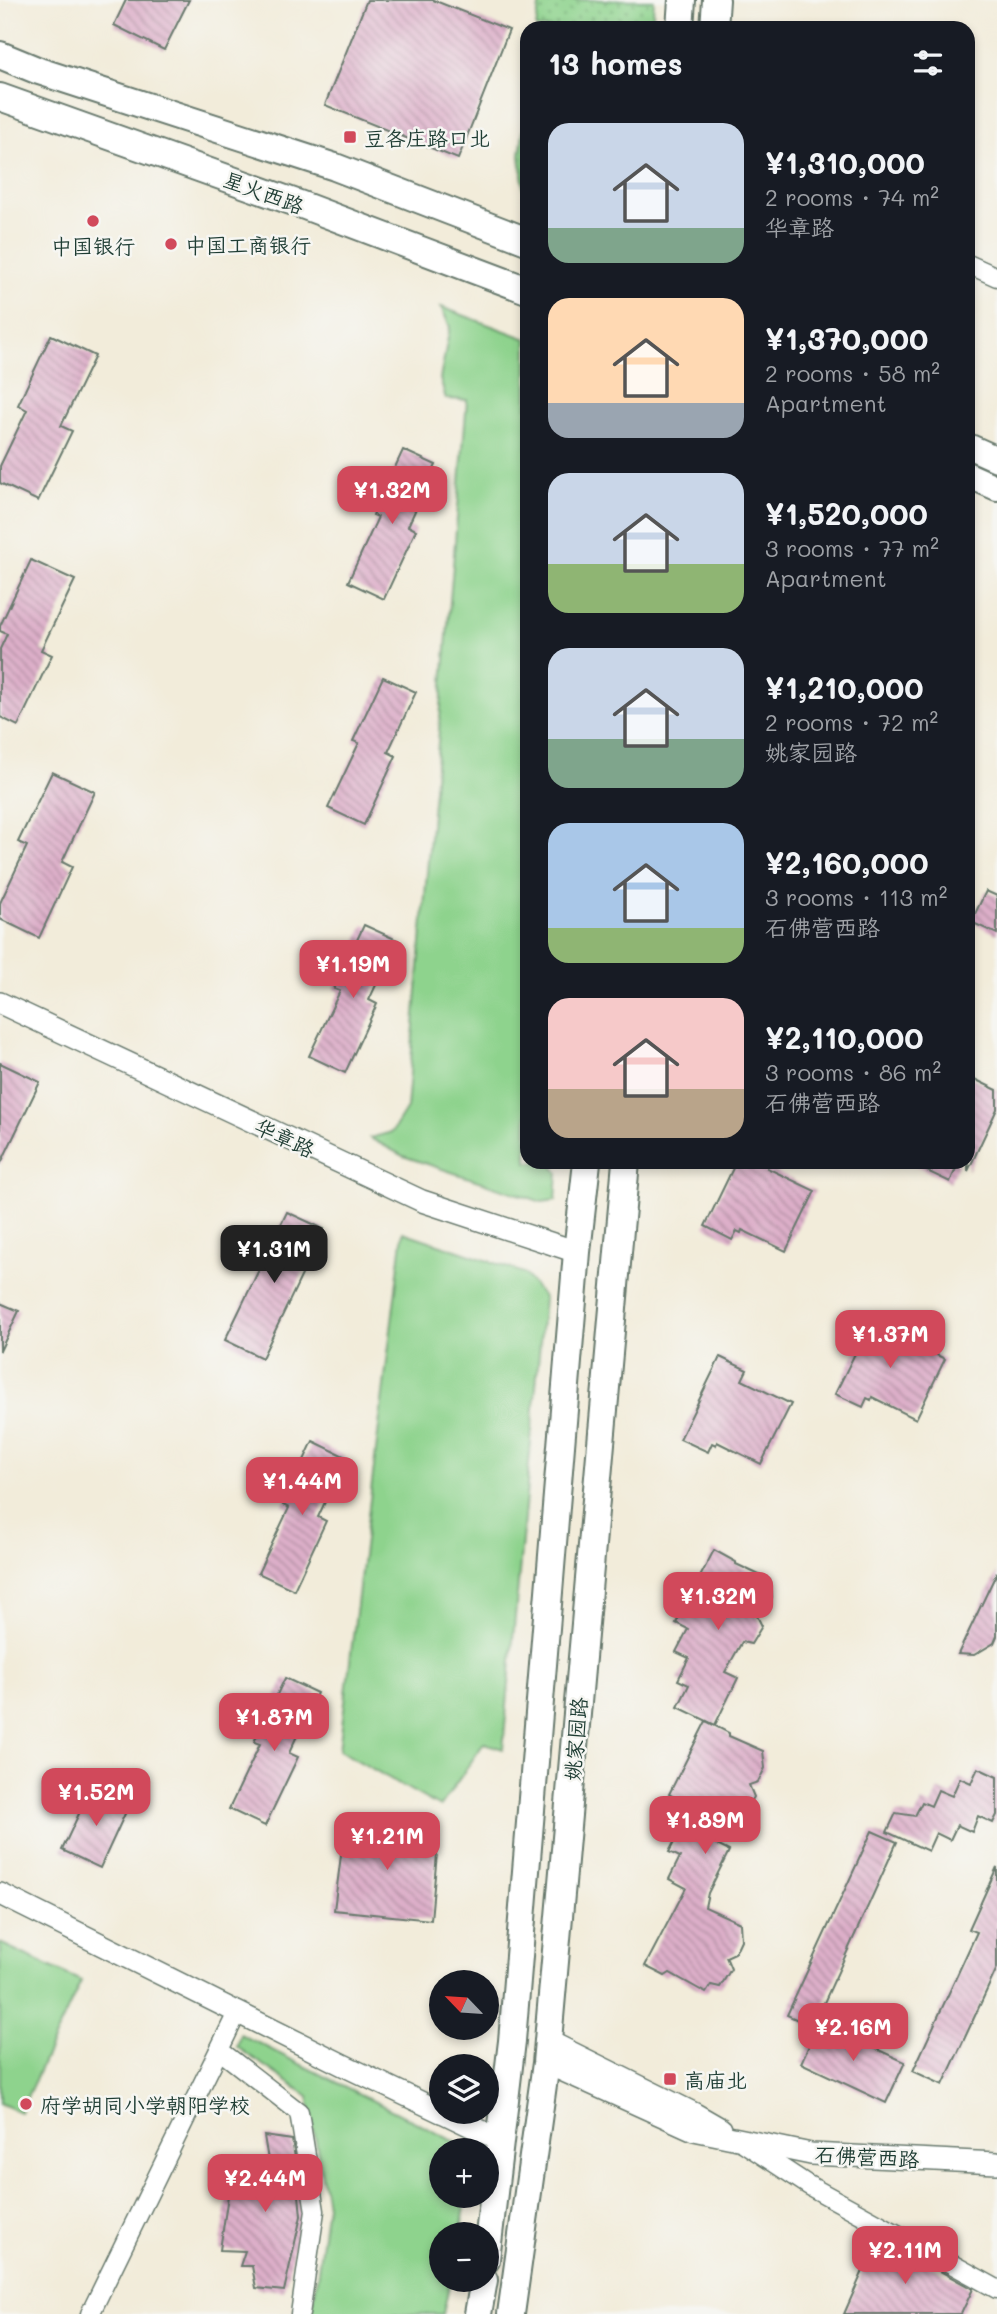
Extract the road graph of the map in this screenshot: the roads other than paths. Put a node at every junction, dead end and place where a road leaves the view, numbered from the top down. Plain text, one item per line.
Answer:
1 (682, 0) edge
2 (716, 0) edge
3 (680, 21) edge
4 (714, 21) edge
5 (0, 55) edge
6 (0, 97) edge
7 (520, 238) edge
8 (975, 267) edge
9 (997, 276) edge
10 (520, 287) edge
11 (975, 449) edge
12 (997, 459) edge
13 (975, 478) edge
14 (997, 488) edge
15 (0, 1003) edge
16 (586, 1169) edge
17 (625, 1169) edge
18 (577, 1252) junction
19 (0, 1894) edge
20 (237, 2013) junction
21 (219, 2050) junction
22 (547, 2052) junction
23 (429, 2106) edge
24 (467, 2124) edge
25 (500, 2140) junction
26 (738, 2140) junction
27 (997, 2163) edge
28 (490, 2222) edge
29 (997, 2290) edge
30 (482, 2292) edge
31 (90, 2314) edge
32 (300, 2314) edge
33 (478, 2314) edge
34 (511, 2314) edge

1 - 3 main road
2 - 4 main road
5 - 7 main road, 星火西路
6 - 10 main road, 星火西路
8 - 9 street
11 - 12 main road
13 - 14 main road
15 - 18 street, 华章路
16 - 18 main road, 姚家园路
17 - 22 main road, 姚家园路
18 - 25 main road, 姚家园路
19 - 20 street
20 - 21 street
20 - 23 street
21 - 31 street
21 - 32 street
22 - 26 street, 石佛营西路
22 - 34 main road, 姚家园路
24 - 25 street
25 - 28 main road, 姚家园路
26 - 27 street, 石佛营西路
26 - 29 street
30 - 33 main road

